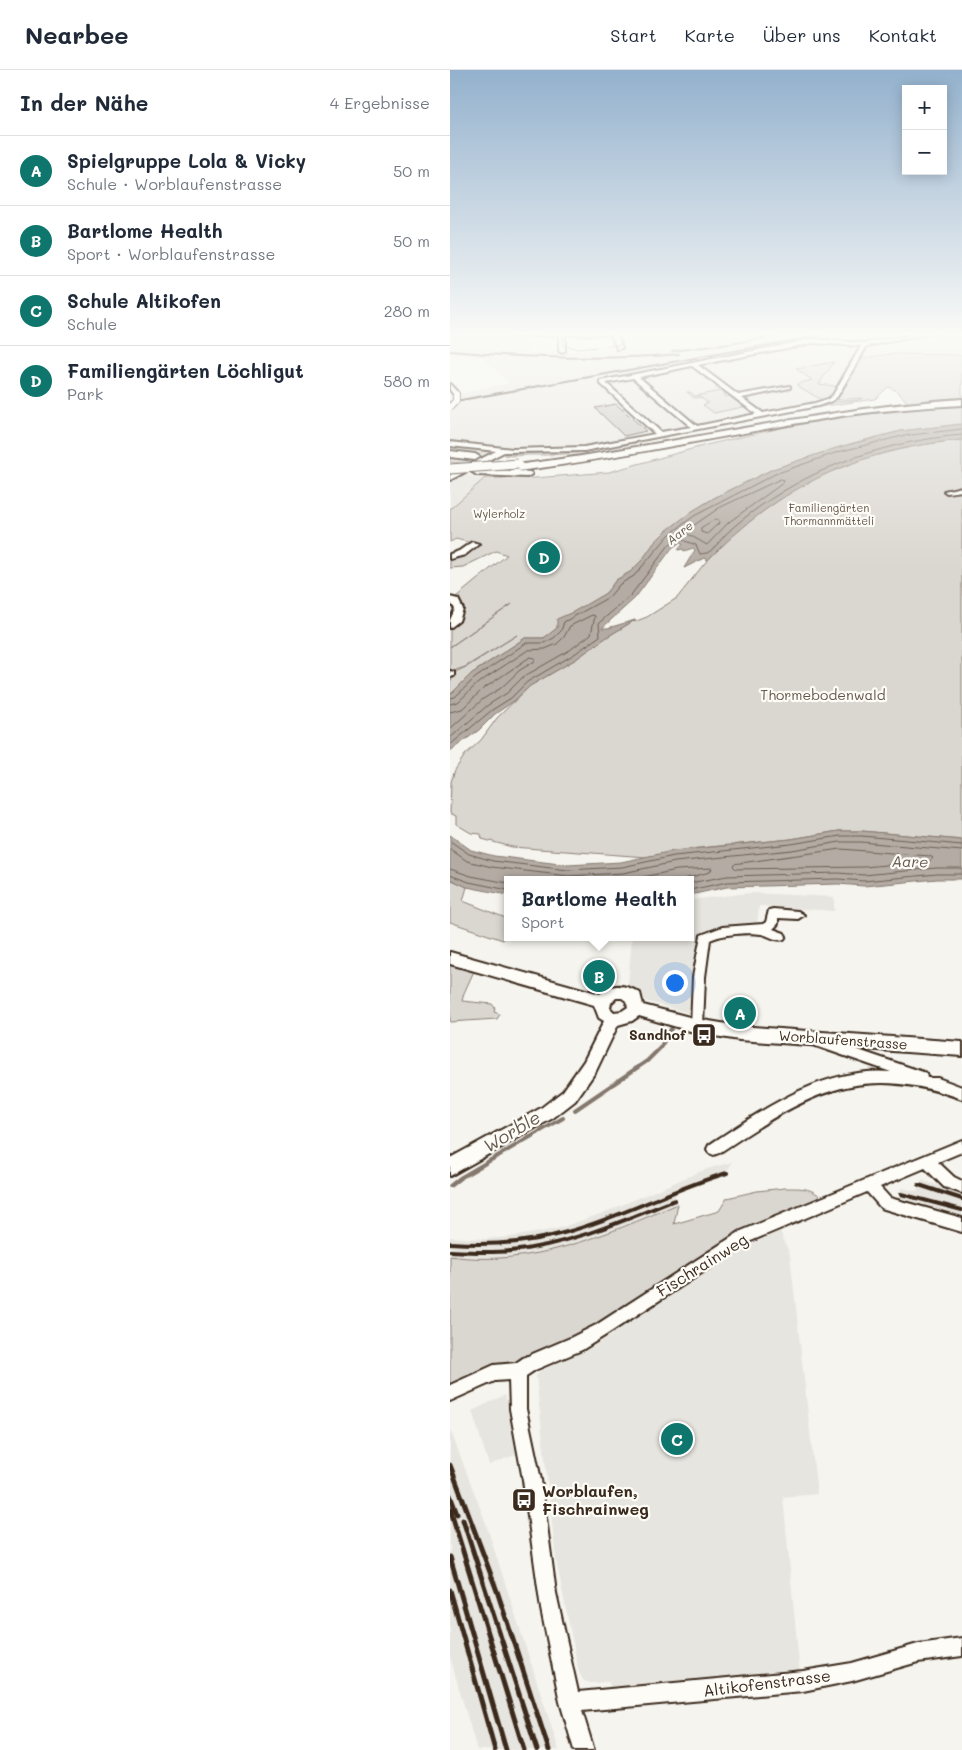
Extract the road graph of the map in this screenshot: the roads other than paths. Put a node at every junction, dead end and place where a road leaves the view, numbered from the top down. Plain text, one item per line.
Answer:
1 (633, 410) edge
2 (675, 410) edge
3 (755, 410) edge
4 (786, 410) edge
5 (828, 410) edge
6 (855, 410) edge
7 (761, 415) junction
8 (696, 428) junction
9 (660, 435) junction
10 (712, 436) junction
11 (670, 439) junction
12 (450, 444) edge
13 (450, 454) edge
14 (504, 455) junction
15 (517, 466) junction
16 (452, 469) edge
17 (450, 478) edge
18 (962, 489) edge
19 (947, 491) dead end
20 (475, 544) dead end
21 (450, 557) edge
22 (450, 599) edge
23 (450, 625) edge
24 (798, 915) dead end
25 (763, 930) junction
26 (780, 936) dead end
27 (450, 958) edge
28 (603, 1001) junction
29 (636, 1009) junction
30 (613, 1019) junction
31 (697, 1026) junction
32 (807, 1038) junction
33 (962, 1049) edge
34 (945, 1086) junction
35 (962, 1093) edge
36 (962, 1146) edge
37 (714, 1149) dead end
38 (928, 1162) junction
39 (450, 1168) edge
40 (870, 1185) junction
41 (962, 1187) edge
42 (962, 1225) edge
43 (519, 1371) junction
44 (456, 1390) edge
45 (962, 1647) edge
46 (570, 1702) junction
47 (584, 1750) edge

1 - 9 street
2 - 8 street
3 - 7 street
4 - 7 street
5 - 11 highway
6 - 10 highway
7 - 8 street
8 - 9 street
9 - 14 street
10 - 15 highway
10 - 16 highway, bridge
11 - 14 highway
11 - 15 highway
12 - 14 street
13 - 14 highway
14 - 17 street
15 - 16 highway, bridge
18 - 19 street
20 - 21 street
22 - 23 street
24 - 25 street
25 - 26 street
25 - 31 street
27 - 28 main road
28 - 29 main road
28 - 30 main road
29 - 30 main road
29 - 31 main road, Worblaufenstrasse
30 - 39 main road
31 - 32 main road, Worblaufenstrasse
32 - 33 main road, Worblaufenstrasse
32 - 34 street
34 - 35 street
34 - 37 street
36 - 38 street, Fischrainweg
38 - 40 street, Fischrainweg
38 - 41 street
40 - 42 street
40 - 43 street, Fischrainweg
43 - 44 street, Fischrainweg
43 - 46 street
45 - 46 street, Altikofenstrasse
46 - 47 street

